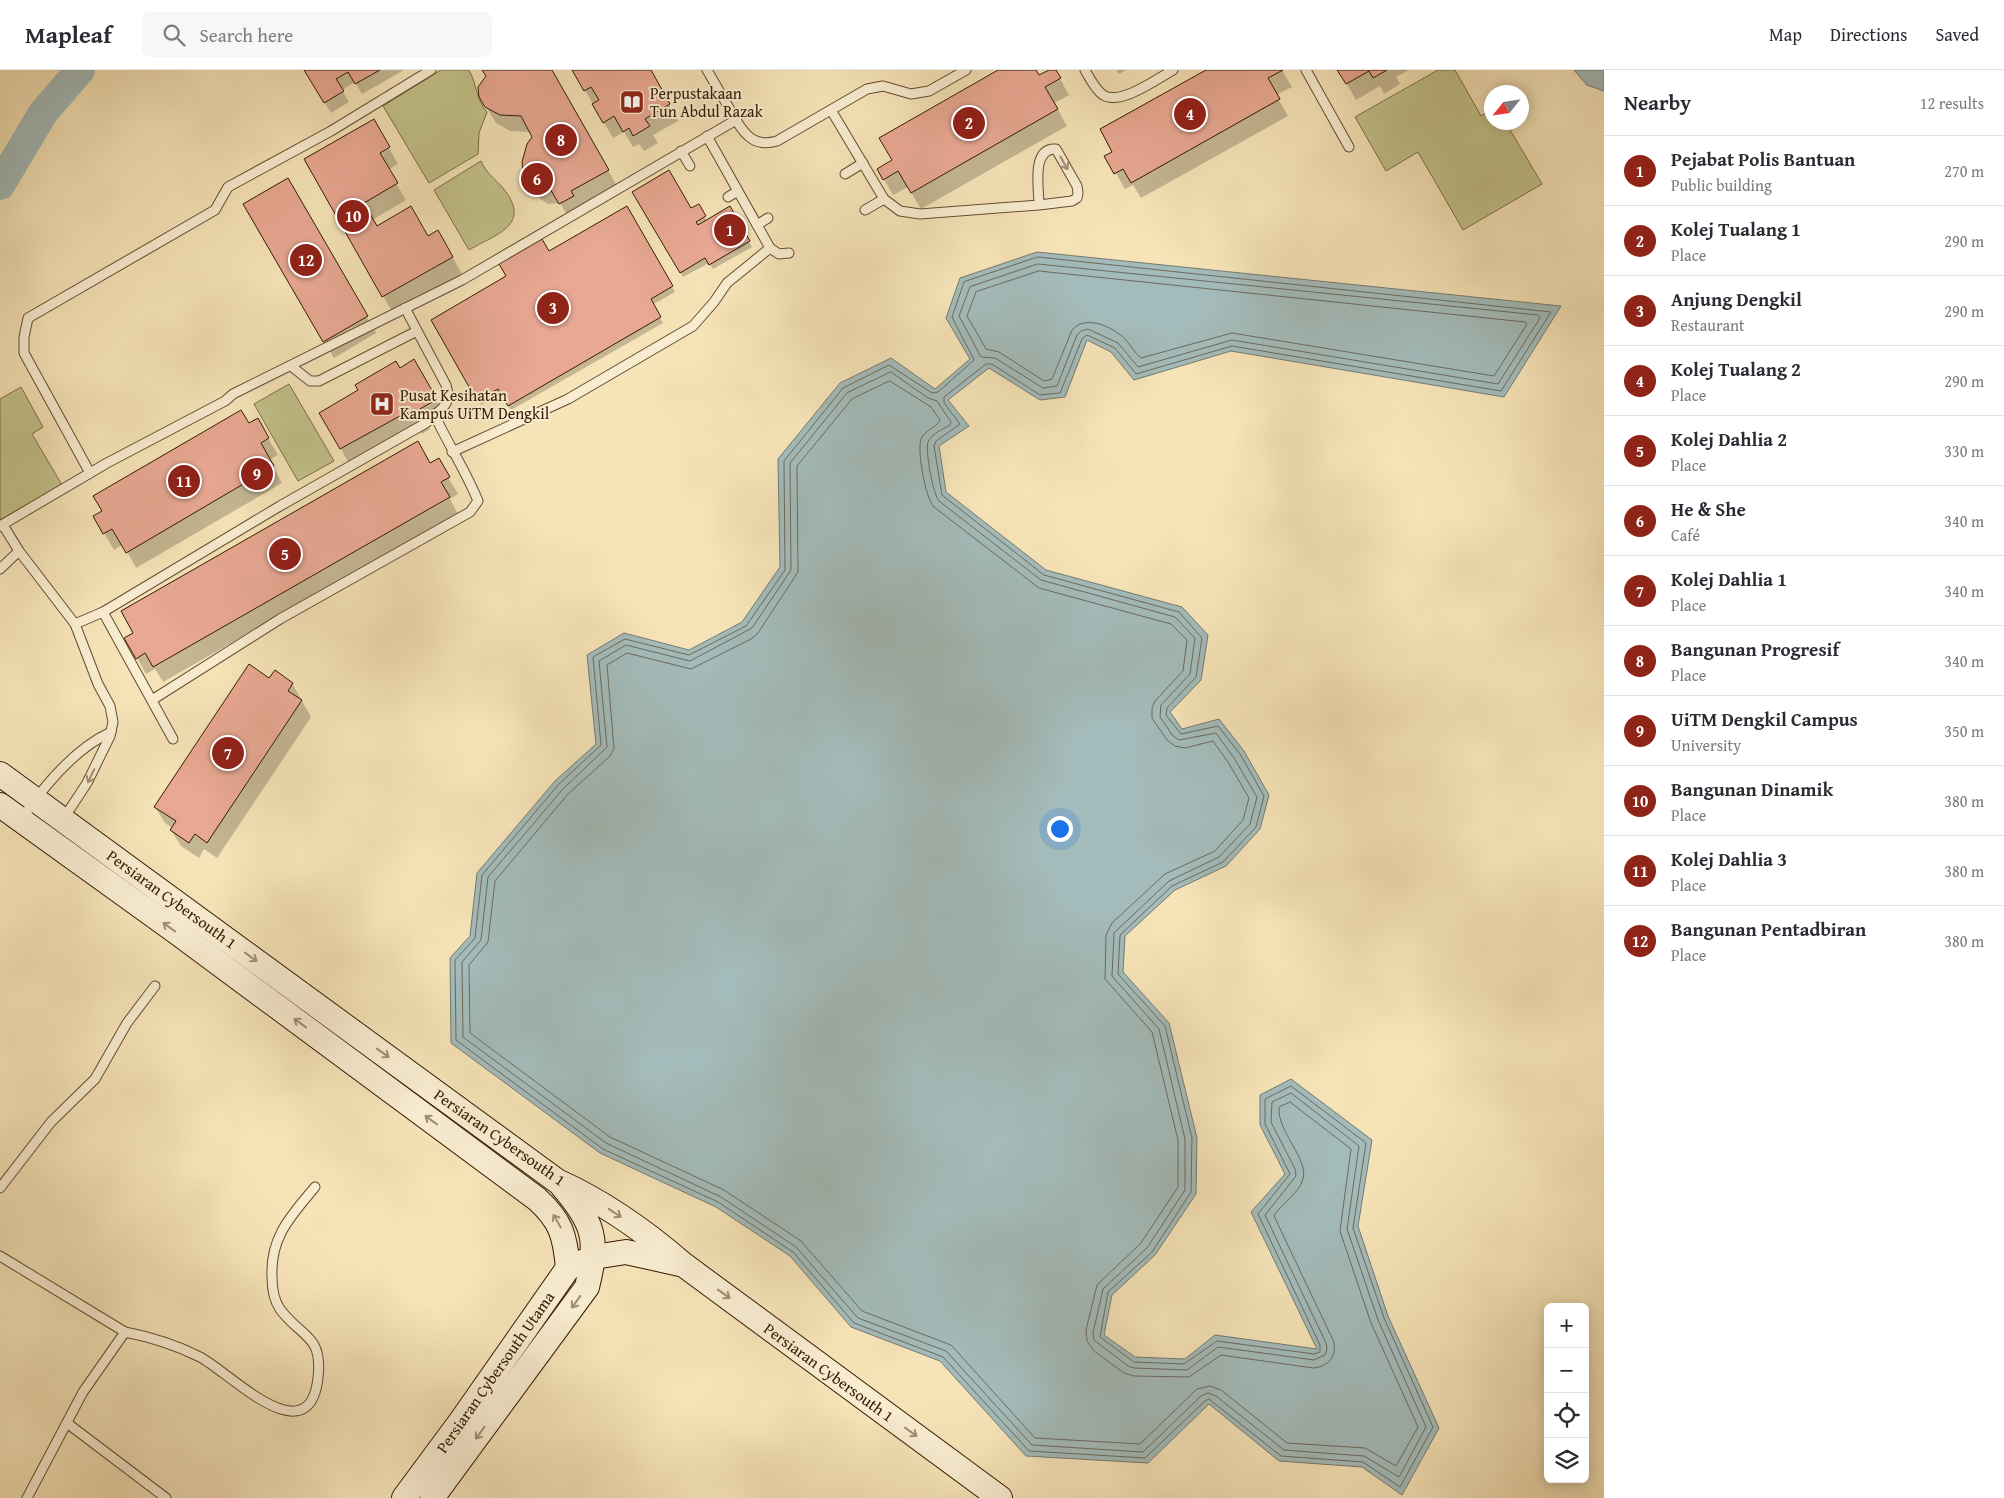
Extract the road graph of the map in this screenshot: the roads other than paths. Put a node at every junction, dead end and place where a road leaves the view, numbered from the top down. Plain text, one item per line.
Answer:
1 (431, 70) edge
2 (707, 70) edge
3 (966, 70) edge
4 (1085, 70) edge
5 (1173, 70) edge
6 (1306, 70) edge
7 (831, 110) junction
8 (736, 120) junction
9 (707, 136) junction
10 (1349, 147) dead end
11 (681, 151) junction
12 (863, 164) junction
13 (690, 166) dead end
14 (844, 174) dead end
15 (738, 191) junction
16 (728, 197) dead end
17 (884, 199) junction
18 (1039, 205) junction
19 (865, 210) dead end
20 (768, 218) dead end
21 (757, 225) junction
22 (770, 248) junction
23 (789, 254) dead end
24 (405, 308) junction
25 (417, 330) junction
26 (291, 366) junction
27 (434, 414) junction
28 (452, 452) junction
29 (90, 473) junction
30 (1, 526) edge
31 (19, 551) junction
32 (0, 569) edge
33 (103, 612) junction
34 (75, 624) junction
35 (152, 700) junction
36 (111, 732) junction
37 (174, 739) dead end
38 (0, 774) edge
39 (35, 799) junction
40 (0, 805) edge
41 (21, 820) junction
42 (56, 830) junction
43 (156, 986) dead end
44 (558, 1181) junction
45 (315, 1187) dead end
46 (0, 1188) edge
47 (0, 1256) edge
48 (594, 1258) junction
49 (684, 1265) junction
50 (568, 1268) junction
51 (125, 1332) junction
52 (66, 1423) junction
53 (27, 1498) edge
54 (166, 1498) edge
55 (404, 1498) edge
56 (432, 1498) edge
57 (1000, 1498) edge

1 - 29 lane
2 - 8 lane
3 - 7 lane
4 - 5 lane
6 - 10 lane
7 - 8 lane
7 - 12 lane
8 - 9 lane
9 - 11 lane
9 - 15 lane
11 - 13 lane
11 - 24 lane
12 - 14 lane
12 - 17 lane
15 - 16 lane
15 - 21 lane
17 - 18 lane
17 - 19 lane
18 -> 18 lane
20 - 21 lane
21 - 22 lane
22 - 23 lane
22 - 28 lane
24 - 25 lane
24 - 26 lane
25 - 26 lane
25 - 27 lane
26 - 29 lane
27 - 28 lane
27 - 33 lane
28 - 35 lane
29 - 30 lane
30 - 31 lane
31 - 32 lane
31 - 34 lane
33 - 34 lane
33 - 35 lane
34 - 36 lane
35 - 37 lane
36 - 39 lane
36 -> 42 lane
38 - 39 street, Persiaran Cybersouth 1
39 - 41 lane
39 - 42 street, Persiaran Cybersouth 1
40 - 41 street, Persiaran Cybersouth 1
41 - 42 street, Persiaran Cybersouth 1
42 -> 44 street, Persiaran Cybersouth 1
50 -> 42 street, Persiaran Cybersouth 1
43 - 46 lane
44 - 48 street, Persiaran Cybersouth Utama
44 -> 49 street, Persiaran Cybersouth 1
45 - 51 lane
47 - 51 lane
48 - 49 street
48 - 50 street
48 -> 56 street, Persiaran Cybersouth Utama
49 -> 57 street, Persiaran Cybersouth 1
50 - 55 street, Persiaran Cybersouth Utama
51 - 52 lane
52 - 53 lane
52 - 54 lane

